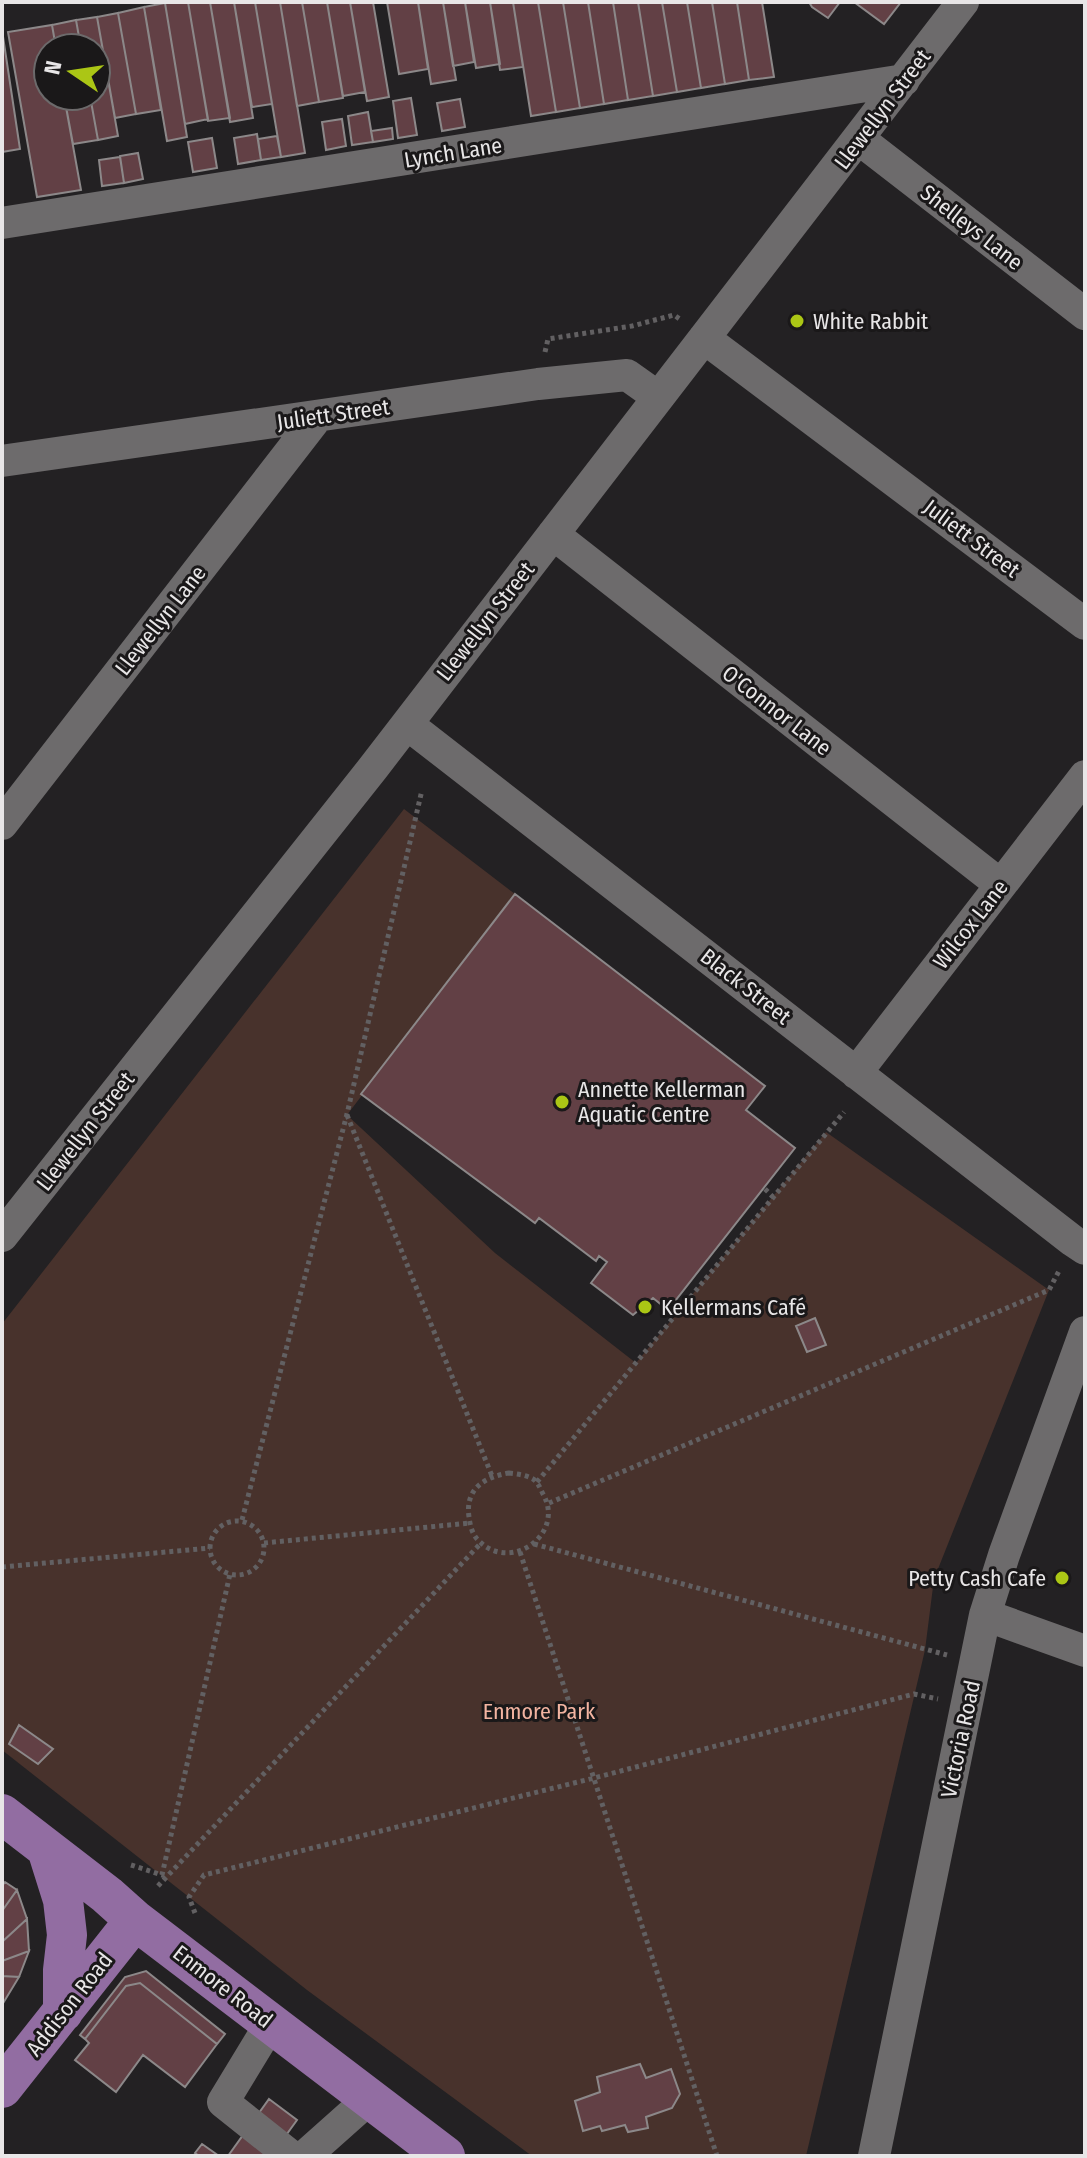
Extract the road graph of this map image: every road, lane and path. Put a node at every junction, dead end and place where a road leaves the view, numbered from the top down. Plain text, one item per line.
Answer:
1 (963, 2) edge
2 (904, 80) junction
3 (859, 139) junction
4 (2, 223) edge
5 (1085, 314) edge
6 (674, 315) dead end
7 (704, 338) junction
8 (548, 339) dead end
9 (658, 397) junction
10 (318, 416) junction
11 (2, 461) edge
12 (553, 534) junction
13 (1085, 624) edge
14 (407, 724) junction
15 (1085, 776) edge
16 (422, 790) dead end
17 (2, 824) edge
18 (1001, 885) junction
19 (856, 1073) junction
20 (844, 1112) dead end
21 (347, 1114) junction
22 (765, 1189) dead end
23 (773, 1197) junction
24 (2, 1236) edge
25 (1075, 1254) edge
26 (1085, 1332) edge
27 (492, 1476) junction
28 (537, 1482) junction
29 (549, 1503) junction
30 (242, 1520) junction
31 (470, 1523) junction
32 (264, 1543) junction
33 (481, 1543) junction
34 (534, 1544) junction
35 (210, 1548) junction
36 (520, 1552) junction
37 (2, 1567) edge
38 (230, 1574) junction
39 (985, 1615) junction
40 (1085, 1651) edge
41 (956, 1657) dead end
42 (966, 1706) junction
43 (594, 1778) junction
44 (2, 1814) edge
45 (47, 1849) junction
46 (126, 1863) dead end
47 (158, 1886) dead end
48 (195, 1913) dead end
49 (135, 1920) junction
50 (63, 2012) junction
51 (271, 2023) junction
52 (2, 2088) edge
53 (369, 2099) junction
54 (291, 2156) edge
55 (305, 2156) edge
56 (445, 2156) edge
57 (717, 2156) edge
58 (874, 2156) edge

1 - 2 street, Llewellyn Street
2 - 3 street, Llewellyn Street
2 - 4 street, Lynch Lane
3 - 5 street, Shelleys Lane
3 - 7 street, Llewellyn Street
6 - 8 path
7 - 9 street, Llewellyn Street
7 - 13 street, Juliett Street
9 - 10 street, Juliett Street
9 - 12 street, Llewellyn Street
10 - 11 street, Juliett Street
10 - 17 street, Llewellyn Lane
12 - 14 street, Llewellyn Street
12 - 18 street, O'Connor Lane
14 - 19 street, Black Street
14 - 24 street, Llewellyn Street
15 - 18 street, Wilcox Lane
16 - 21 path
18 - 19 street, Wilcox Lane
19 - 25 street, Black Street
20 - 23 path
21 - 27 path
21 - 30 path
22 - 23 path
23 - 28 path
25 - 29 path
26 - 39 street, Victoria Road
27 - 28 path
27 - 31 path
28 - 29 path
29 - 34 path
30 - 32 path
30 - 35 path
31 - 32 path
31 - 33 path
32 - 38 path
33 - 36 path
33 - 47 path
34 - 36 path
34 - 41 path
35 - 37 path
35 - 38 path
36 - 43 path
38 - 46 path
39 - 40 street
39 - 42 street, Victoria Road
42 - 43 path
42 - 58 street, Victoria Road
43 - 48 path
43 - 57 path
44 - 45 main road, Enmore Road
45 - 49 main road, Enmore Road
45 - 50 main road
49 - 50 main road, Addison Road
49 - 51 main road, Enmore Road
50 - 52 main road, Addison Road
51 - 53 main road, Enmore Road
51 - 54 street
53 - 55 street
53 - 56 main road, Enmore Road

